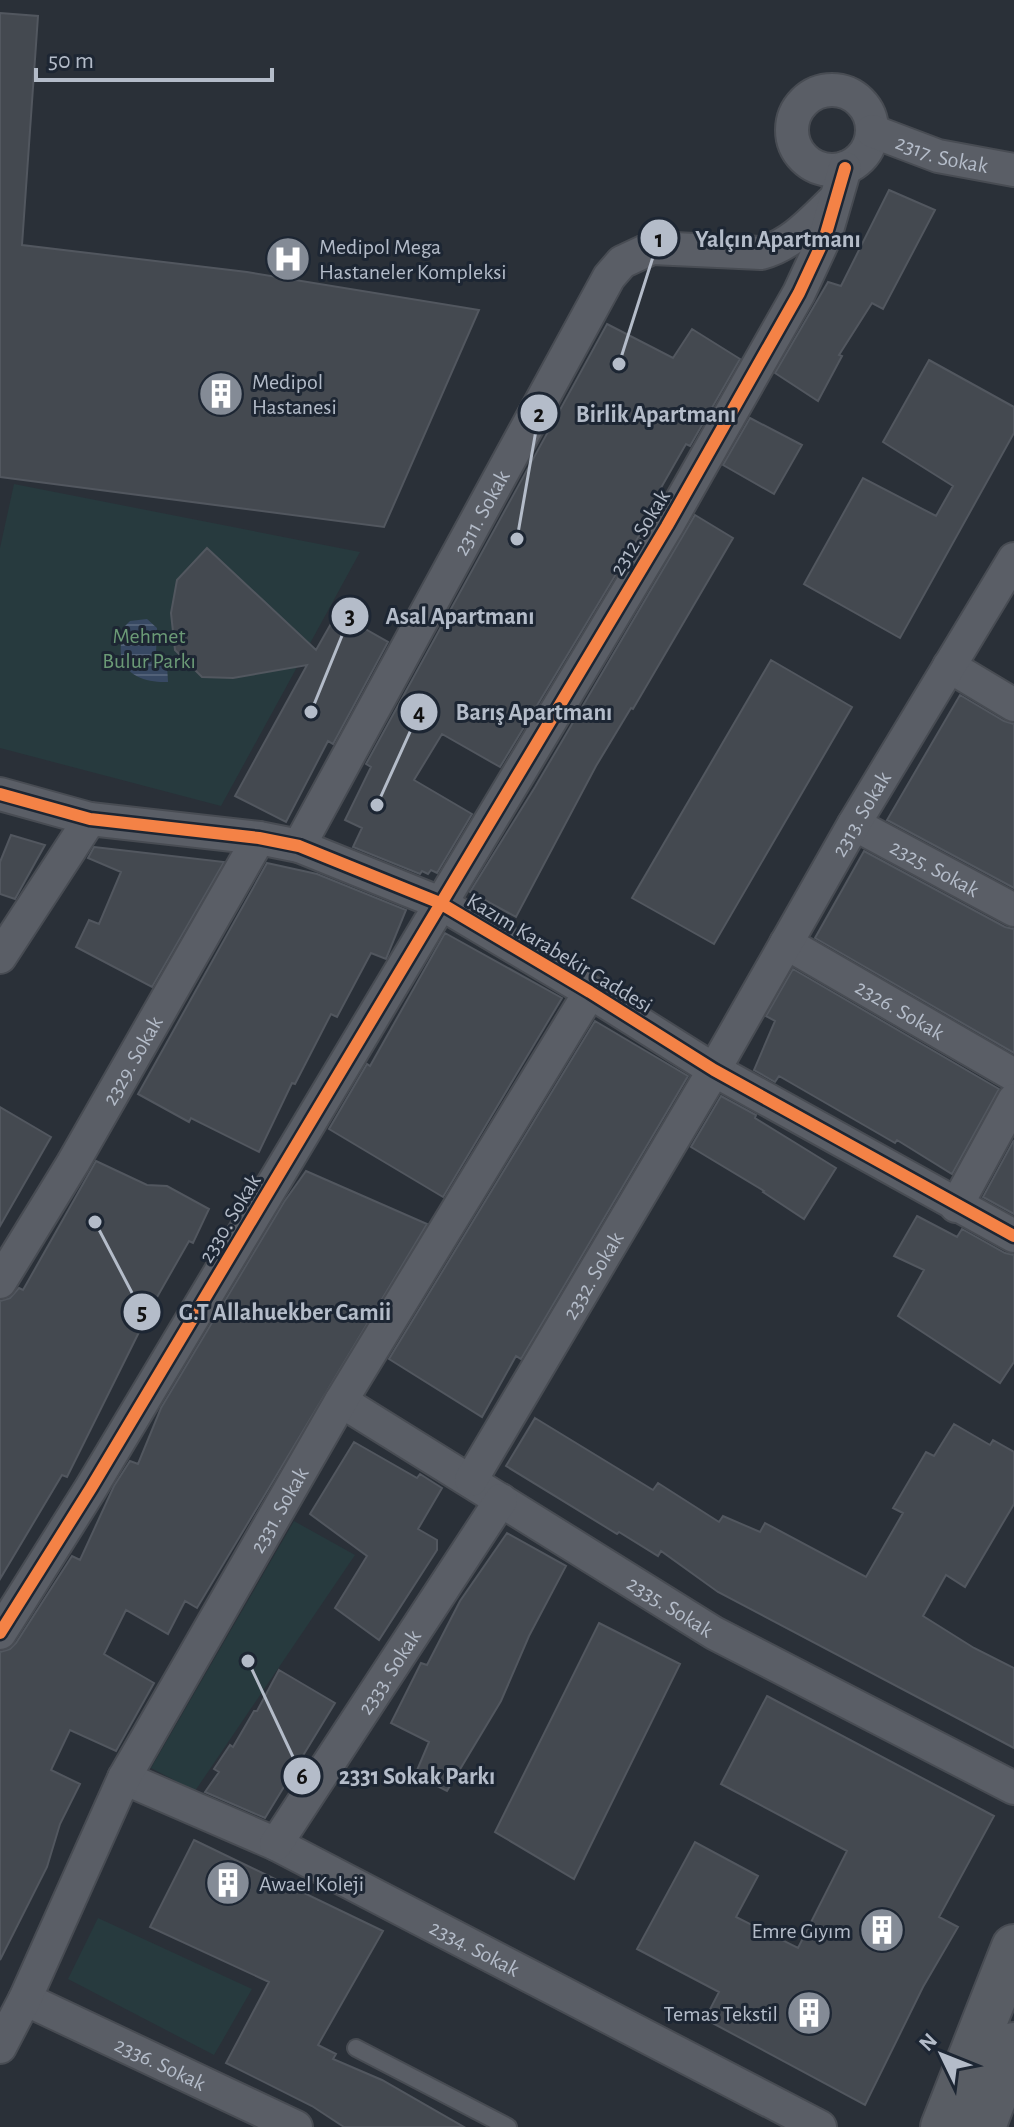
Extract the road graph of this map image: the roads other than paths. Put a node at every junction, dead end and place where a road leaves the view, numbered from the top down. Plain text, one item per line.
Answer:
1 (872, 131) junction
2 (845, 168) junction
3 (1014, 170) edge
4 (835, 199) junction
5 (776, 250) junction
6 (799, 293) junction
7 (1014, 559) edge
8 (949, 666) junction
9 (1014, 705) edge
10 (0, 794) edge
11 (90, 819) junction
12 (854, 824) junction
13 (259, 838) junction
14 (299, 846) junction
15 (440, 903) junction
16 (1014, 910) edge
17 (10, 924) edge
18 (786, 943) junction
19 (0, 957) edge
20 (590, 992) junction
21 (714, 1070) junction
22 (1014, 1075) edge
23 (1014, 1100) edge
24 (956, 1206) junction
25 (1014, 1236) edge
26 (0, 1282) edge
27 (341, 1401) junction
28 (471, 1480) junction
29 (501, 1500) junction
30 (0, 1633) edge
31 (124, 1778) junction
32 (1014, 1788) edge
33 (276, 1844) junction
34 (1014, 1947) edge
35 (25, 1999) junction
36 (0, 2047) edge
37 (356, 2048) dead end
38 (1011, 2060) edge
39 (296, 2127) edge
40 (508, 2127) edge
41 (820, 2127) edge
42 (943, 2127) edge
43 (983, 2127) edge

1 - 2 street, 2317. Sokak
1 - 2 street, 2317. Sokak
1 - 3 street, 2317. Sokak
2 - 4 street, 2312. Sokak
4 - 5 street
4 - 6 street, 2312. Sokak
5 - 6 street
5 - 14 street, 2311. Sokak
6 - 15 street, 2312. Sokak
7 - 8 street, 2313. Sokak
8 - 9 street
8 - 12 street, 2313. Sokak
10 - 11 street, Kazım Karabekir Caddesi
11 - 13 street, Kazım Karabekir Caddesi
11 - 17 street
12 - 16 street, 2325. Sokak
12 - 18 street, 2313. Sokak
13 - 14 street, Kazım Karabekir Caddesi
13 - 26 street, 2329. Sokak
14 - 15 street, Kazım Karabekir Caddesi
15 - 20 street, Kazım Karabekir Caddesi
15 - 30 street, 2330. Sokak
17 - 19 street
18 - 21 street, 2313. Sokak
18 - 22 street, 2326. Sokak
20 - 21 street, Kazım Karabekir Caddesi
20 - 27 street, 2331. Sokak
21 - 24 street, Kazım Karabekir Caddesi
21 - 28 street, 2332. Sokak
23 - 24 street
24 - 25 street, Kazım Karabekir Caddesi
27 - 28 street, 2335. Sokak
27 - 31 street, 2331. Sokak
28 - 29 street, 2335. Sokak
29 - 32 street, 2335. Sokak
29 - 33 street, 2333. Sokak
31 - 33 street, 2334. Sokak
31 - 35 street, 2331. Sokak
33 - 41 street, 2334. Sokak
34 - 42 main road
35 - 36 street, 2331. Sokak
35 - 39 street, 2336. Sokak
37 - 40 lane
38 - 43 main road

